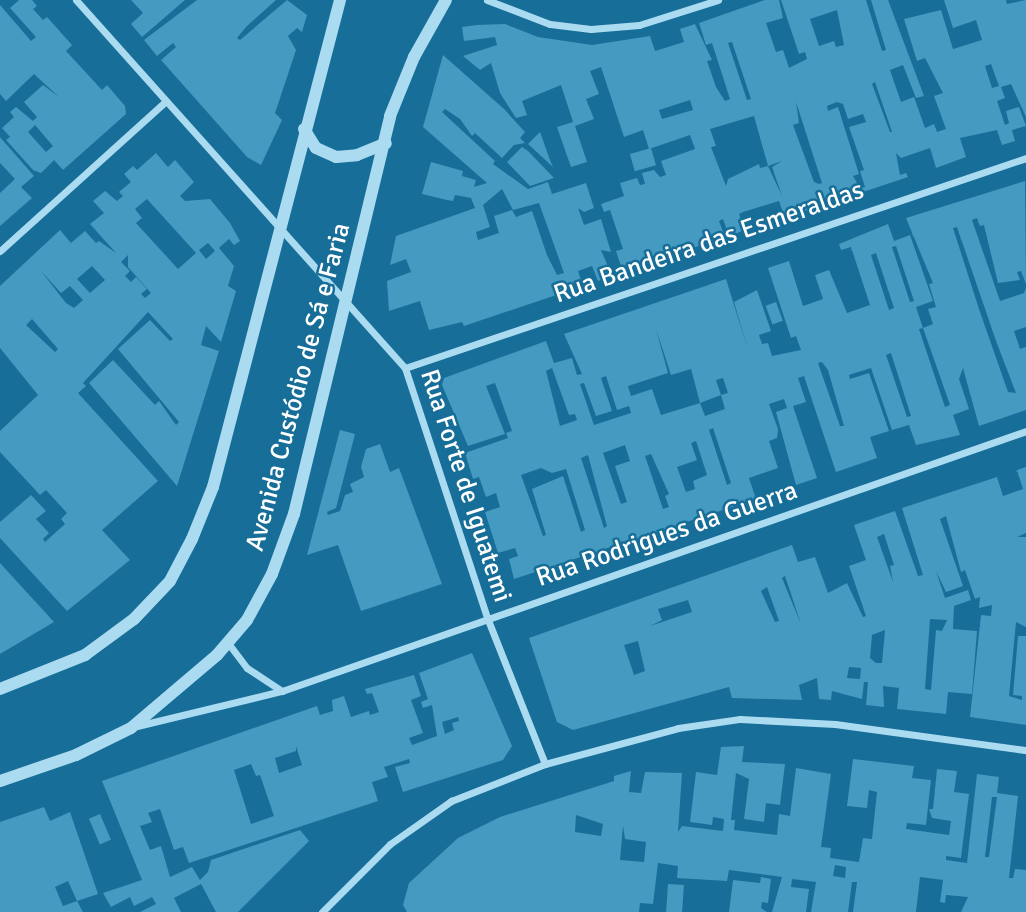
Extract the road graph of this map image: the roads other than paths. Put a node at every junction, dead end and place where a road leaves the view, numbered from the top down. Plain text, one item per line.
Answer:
1 (76, 0) edge
2 (340, 0) edge
3 (446, 0) edge
4 (487, 0) edge
5 (718, 0) edge
6 (165, 102) junction
7 (304, 130) junction
8 (386, 143) junction
9 (1026, 158) edge
10 (277, 229) junction
11 (0, 251) edge
12 (345, 305) junction
13 (405, 368) junction
14 (1026, 431) edge
15 (488, 620) junction
16 (228, 643) junction
17 (0, 689) edge
18 (282, 691) junction
19 (131, 728) junction
20 (1026, 750) edge
21 (545, 764) junction
22 (0, 781) edge
23 (321, 912) edge

1 - 6 street, Rua Forte de Iguatemi
2 - 7 street
3 - 8 street, Avenida Custódio de Sá e Faria
4 - 5 street
6 - 10 street, Rua Forte de Iguatemi
6 - 11 street
7 - 8 street
7 - 10 street
8 - 12 street, Avenida Custódio de Sá e Faria
9 - 13 street, Rua Bandeira das Esmeraldas
10 - 12 street, Rua Forte de Iguatemi
10 - 17 street
12 - 13 street, Rua Forte de Iguatemi
12 - 16 street, Avenida Custódio de Sá e Faria
13 - 15 street, Rua Forte de Iguatemi
14 - 15 street, Rua Rodrigues da Guerra
15 - 18 street, Rua Rodrigues da Guerra
15 - 21 street, Rua Forte de Iguatemi
16 - 18 street
16 - 19 street, Avenida Custódio de Sá e Faria
18 - 19 street, Rua Rodrigues da Guerra
19 - 22 street, Avenida Custódio de Sá e Faria
20 - 21 street
21 - 23 street

